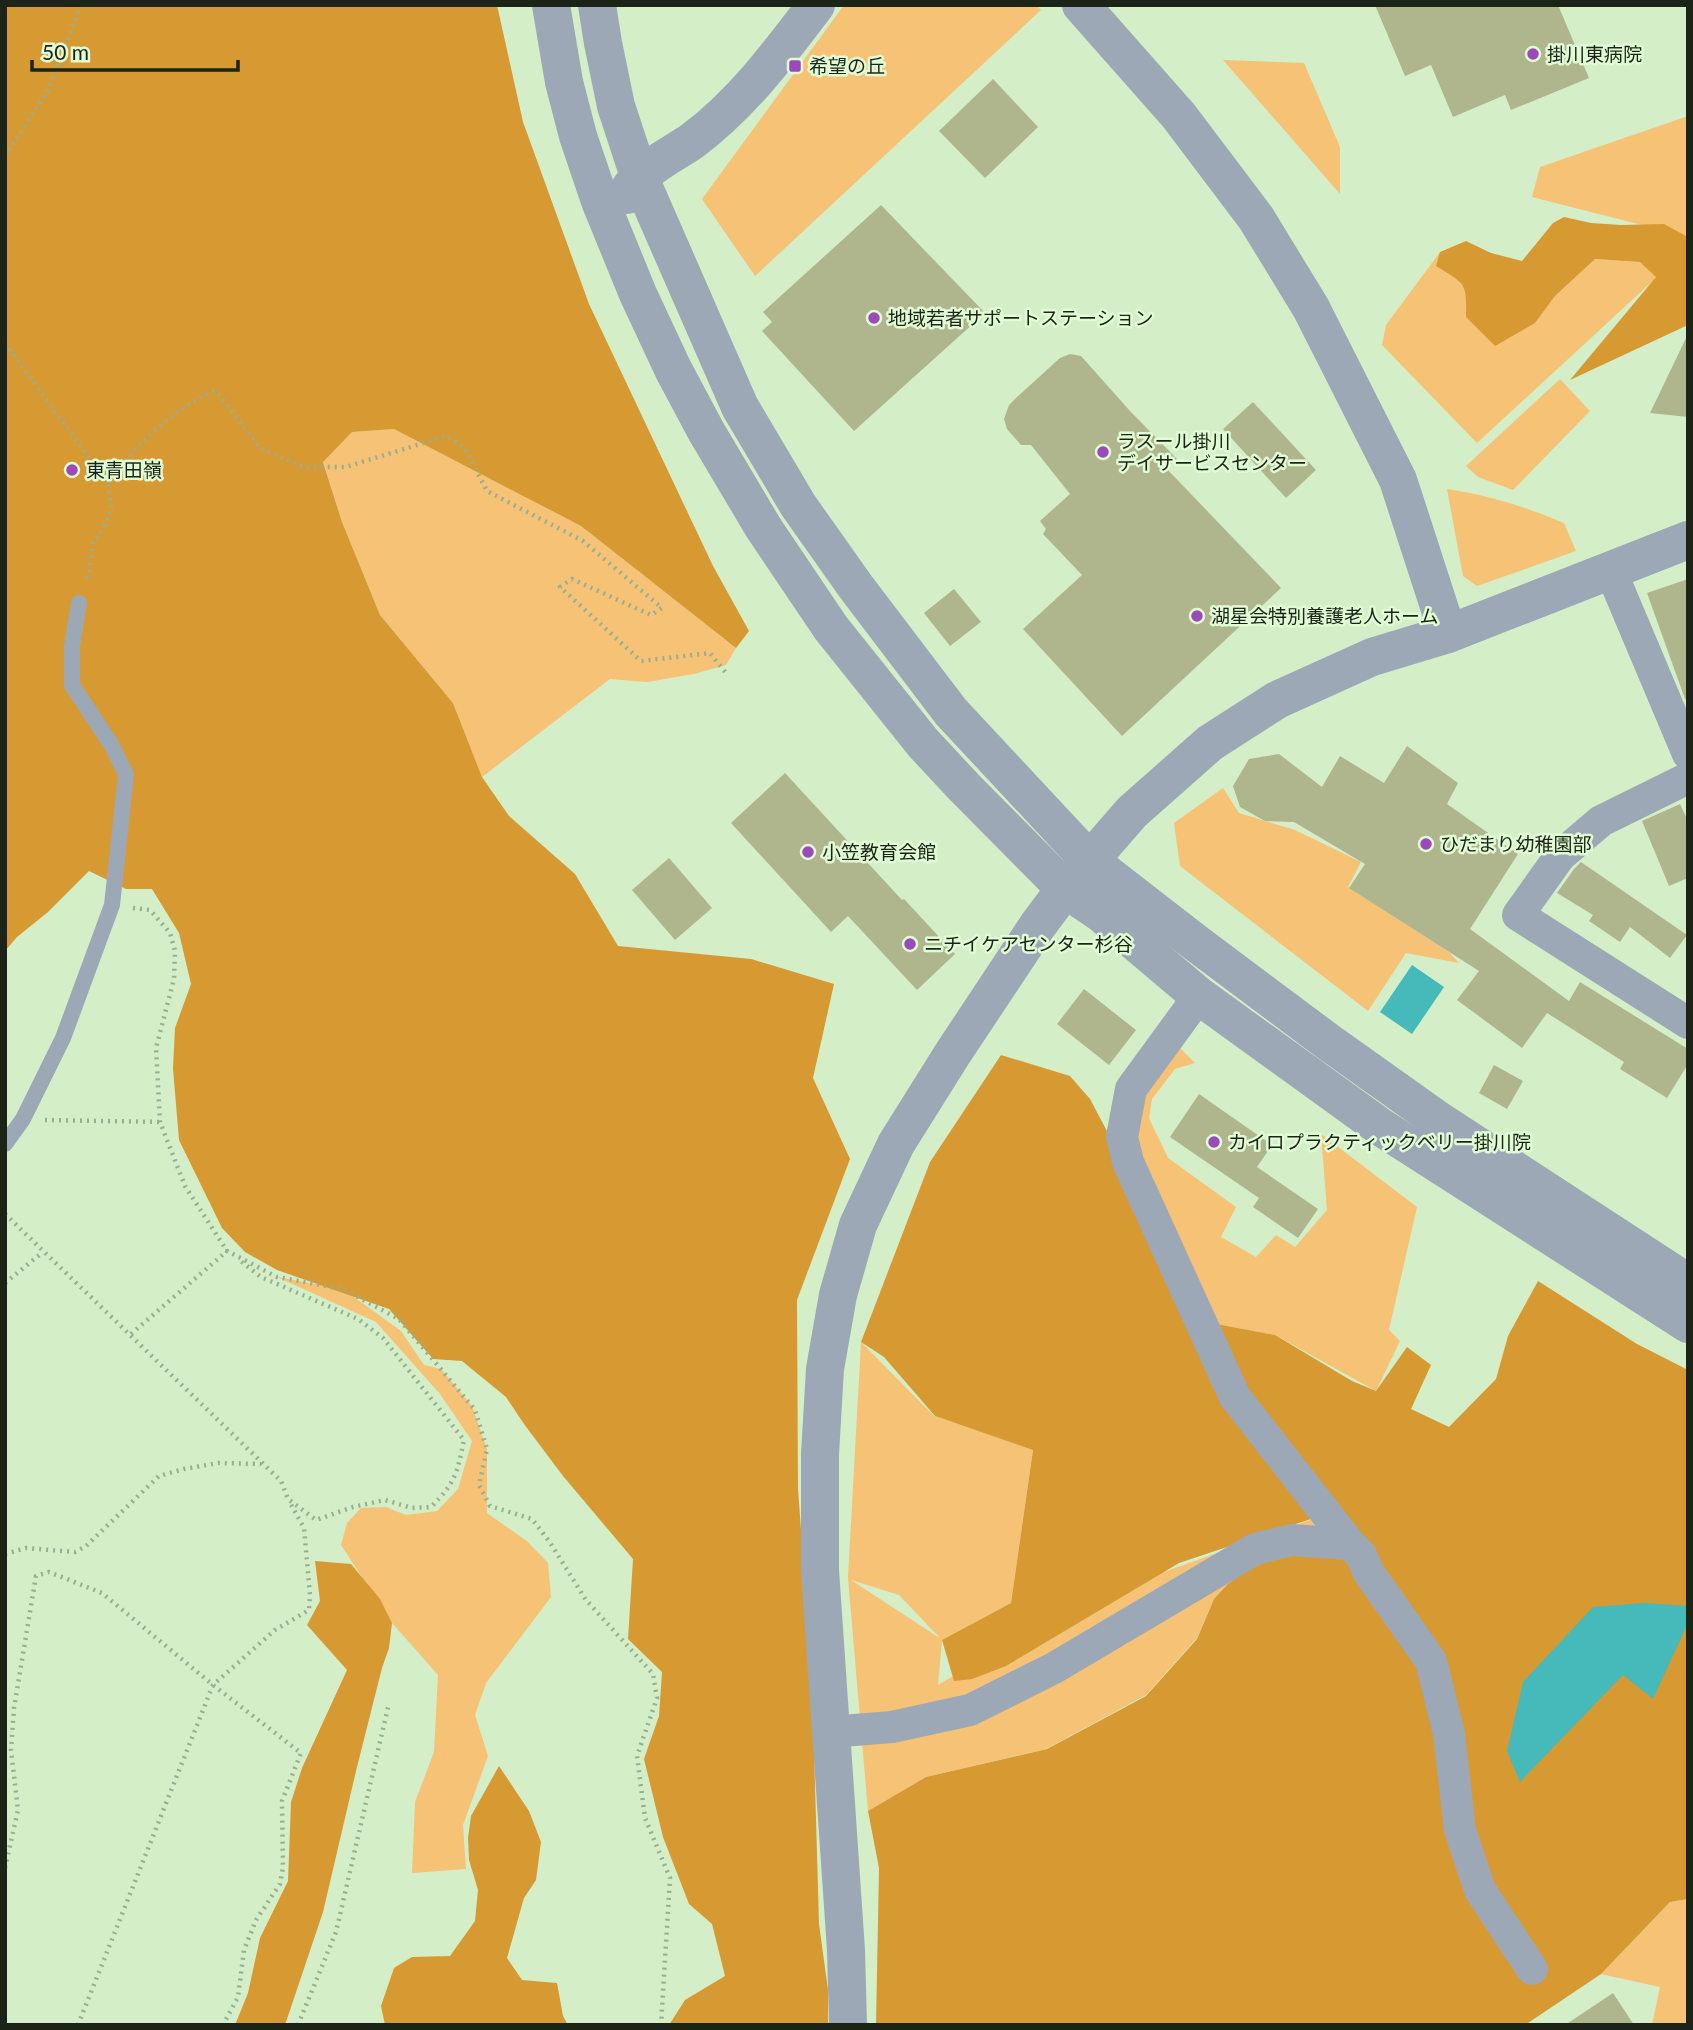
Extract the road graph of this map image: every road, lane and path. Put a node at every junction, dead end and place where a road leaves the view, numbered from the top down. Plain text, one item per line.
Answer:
1 (80, 5) edge
2 (551, 5) edge
3 (597, 5) edge
4 (816, 5) edge
5 (1081, 5) edge
6 (578, 136) junction
7 (5, 156) edge
8 (639, 176) junction
9 (5, 343) edge
10 (730, 472) junction
11 (107, 482) junction
12 (1688, 540) edge
13 (1610, 569) junction
14 (79, 603) joint
15 (1448, 634) junction
16 (726, 673) dead end
17 (1688, 754) edge
18 (1688, 778) edge
19 (1089, 860) junction
20 (1065, 889) junction
21 (113, 905) junction
22 (1199, 996) junction
23 (1688, 1023) edge
24 (23, 1119) junction
25 (160, 1122) junction
26 (5, 1144) edge
27 (5, 1214) edge
28 (227, 1251) junction
29 (43, 1252) junction
30 (5, 1283) edge
31 (1688, 1283) edge
32 (1688, 1324) edge
33 (131, 1334) junction
34 (262, 1464) junction
35 (288, 1499) junction
36 (1350, 1544) junction
37 (5, 1554) edge
38 (213, 1685) junction
39 (389, 1703) dead end
40 (830, 1732) junction
41 (5, 1868) edge
42 (1532, 1969) dead end
43 (78, 2025) edge
44 (223, 2025) edge
45 (298, 2025) edge
46 (661, 2025) edge
47 (848, 2025) edge

1 - 7 path
2 - 6 street
3 - 8 street
4 - 8 street
5 - 15 street
6 - 8 street
6 - 10 street
8 - 10 street
8 - 19 street
9 - 11 path
10 - 20 street
11 - 14 path
11 - 16 path
12 - 13 street
13 - 15 street
13 - 17 street
14 - 21 lane
15 - 19 street
18 - 23 street
19 - 20 street
19 - 31 street
20 - 22 street
20 - 40 street
21 - 24 lane
21 - 25 path
22 - 32 street
22 - 36 street
24 - 25 path
24 - 26 lane
25 - 28 path
27 - 29 path
28 - 33 path
28 - 35 path
28 - 46 path
29 - 30 path
29 - 33 path
33 - 34 path
34 - 35 path
34 - 37 path
35 - 38 path
36 - 40 street
36 - 42 street
38 - 41 path
38 - 43 path
38 - 44 path
39 - 45 path
40 - 47 street

